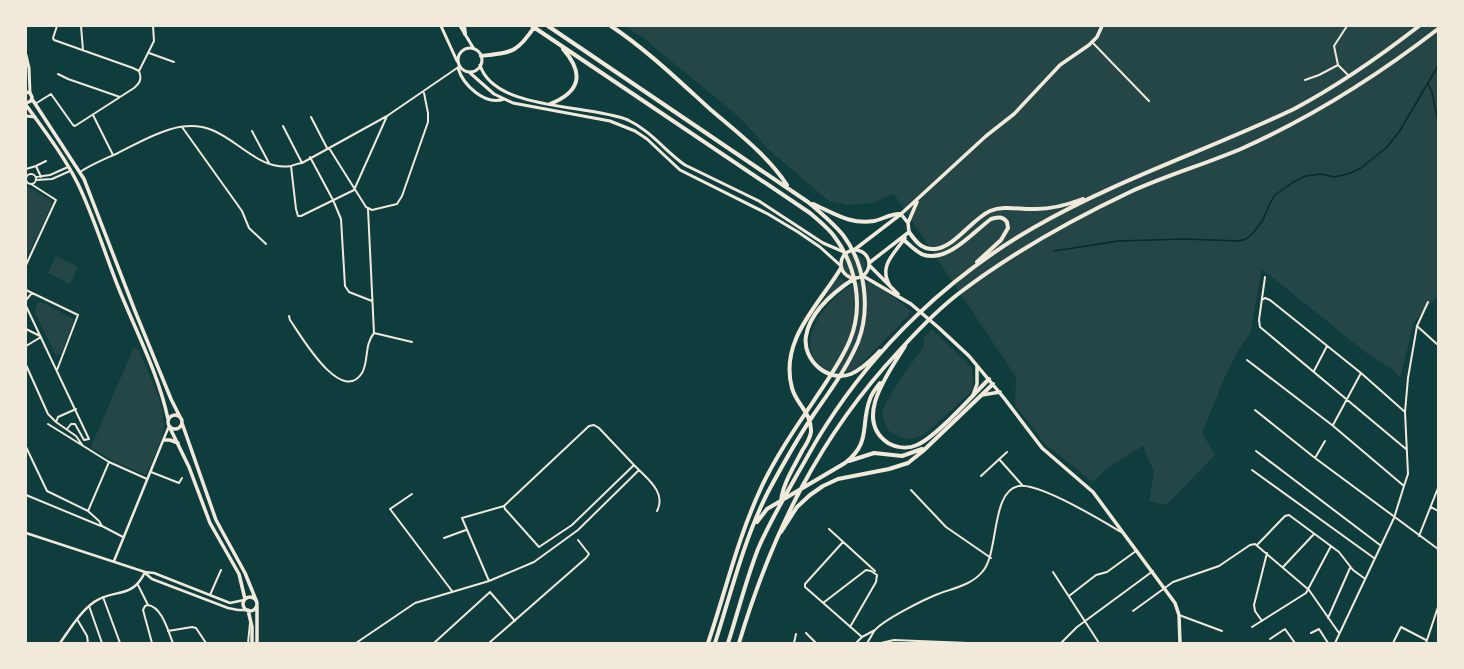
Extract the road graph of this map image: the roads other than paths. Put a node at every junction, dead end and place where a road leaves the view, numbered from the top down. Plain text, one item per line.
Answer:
1 (57, 26) edge
2 (80, 26) edge
3 (153, 26) edge
4 (441, 26) edge
5 (460, 26) edge
6 (464, 26) edge
7 (532, 26) edge
8 (535, 26) edge
9 (611, 26) edge
10 (1102, 26) edge
11 (1347, 26) edge
12 (1420, 26) edge
13 (550, 27) edge
14 (1438, 29) edge
15 (465, 34) junction
16 (1092, 42) junction
17 (559, 44) junction
18 (474, 49) junction
19 (83, 50) junction
20 (149, 53) junction
21 (26, 55) edge
22 (481, 56) junction
23 (174, 62) dead end
24 (458, 62) junction
25 (480, 65) junction
26 (1338, 65) junction
27 (459, 67) junction
28 (139, 71) junction
29 (469, 72) junction
30 (58, 74) dead end
31 (1350, 76) junction
32 (1304, 80) dead end
33 (27, 92) edge
34 (424, 93) junction
35 (120, 97) junction
36 (32, 99) junction
37 (504, 99) junction
38 (1149, 101) dead end
39 (26, 104) edge
40 (35, 104) junction
41 (550, 104) junction
42 (93, 115) junction
43 (26, 116) edge
44 (387, 116) junction
45 (35, 117) junction
46 (311, 117) dead end
47 (283, 126) dead end
48 (182, 127) junction
49 (252, 131) dead end
50 (328, 148) junction
51 (113, 155) junction
52 (310, 157) junction
53 (46, 160) dead end
54 (302, 162) junction
55 (270, 164) junction
56 (36, 166) junction
57 (291, 166) junction
58 (26, 169) edge
59 (69, 169) junction
60 (80, 172) junction
61 (36, 177) junction
62 (41, 177) junction
63 (36, 180) junction
64 (26, 181) edge
65 (31, 184) junction
66 (789, 187) junction
67 (354, 190) junction
68 (1104, 192) junction
69 (918, 199) junction
70 (333, 200) junction
71 (808, 202) junction
72 (368, 208) junction
73 (901, 214) junction
74 (908, 223) junction
75 (908, 234) junction
76 (904, 240) junction
77 (266, 244) dead end
78 (854, 250) junction
79 (846, 253) junction
80 (869, 264) junction
81 (26, 265) edge
82 (841, 267) junction
83 (862, 276) junction
84 (1265, 277) dead end
85 (855, 278) junction
86 (958, 279) junction
87 (890, 286) junction
88 (26, 290) edge
89 (32, 293) junction
90 (902, 298) junction
91 (26, 300) edge
92 (1262, 300) junction
93 (372, 301) junction
94 (1428, 302) dead end
95 (26, 306) edge
96 (289, 316) dead end
97 (1416, 326) junction
98 (26, 329) edge
99 (374, 333) junction
100 (897, 336) junction
101 (41, 337) junction
102 (910, 339) junction
103 (412, 342) dead end
104 (1438, 345) edge
105 (26, 346) edge
106 (1327, 346) junction
107 (1247, 360) dead end
108 (26, 365) edge
109 (976, 365) junction
110 (57, 370) junction
111 (1314, 371) junction
112 (1361, 373) junction
113 (888, 374) junction
114 (989, 379) junction
115 (993, 384) junction
116 (1000, 392) junction
117 (973, 395) junction
118 (981, 395) junction
119 (1347, 398) junction
120 (76, 409) junction
121 (1255, 410) dead end
122 (1405, 412) junction
123 (180, 417) junction
124 (168, 419) junction
125 (56, 422) junction
126 (182, 423) junction
127 (48, 424) dead end
128 (1332, 425) junction
129 (170, 427) junction
130 (67, 429) junction
131 (164, 440) junction
132 (1325, 441) dead end
133 (179, 444) junction
134 (929, 445) junction
135 (26, 447) edge
136 (84, 447) junction
137 (1406, 449) junction
138 (1256, 451) dead end
139 (1007, 452) dead end
140 (1315, 458) junction
141 (999, 459) junction
142 (110, 462) junction
143 (845, 463) junction
144 (634, 465) junction
145 (639, 470) junction
146 (1252, 470) dead end
147 (151, 472) junction
148 (981, 476) dead end
149 (182, 478) dead end
150 (148, 480) junction
151 (1024, 486) junction
152 (1404, 486) junction
153 (1438, 488) edge
154 (911, 490) dead end
155 (412, 494) dead end
156 (26, 495) edge
157 (781, 503) junction
158 (504, 506) junction
159 (1431, 507) junction
160 (88, 511) junction
161 (657, 511) dead end
162 (1438, 511) edge
163 (1394, 518) junction
164 (102, 526) junction
165 (828, 529) dead end
166 (466, 530) junction
167 (752, 531) junction
168 (26, 533) edge
169 (1123, 533) junction
170 (1314, 534) junction
171 (1419, 536) junction
172 (777, 537) junction
173 (123, 538) junction
174 (444, 538) dead end
175 (578, 540) dead end
176 (843, 542) junction
177 (1257, 545) junction
178 (1380, 545) junction
179 (1331, 546) junction
180 (1438, 549) edge
181 (1136, 551) junction
182 (1267, 553) junction
183 (991, 558) junction
184 (1374, 558) junction
185 (114, 561) junction
186 (1283, 567) junction
187 (1350, 567) junction
188 (221, 570) dead end
189 (875, 571) dead end
190 (1153, 571) junction
191 (145, 572) junction
192 (1053, 572) dead end
193 (1364, 578) junction
194 (489, 581) junction
195 (138, 585) junction
196 (1165, 588) junction
197 (1309, 590) junction
198 (452, 591) junction
199 (210, 595) junction
200 (1068, 596) junction
201 (103, 597) junction
202 (245, 600) junction
203 (256, 600) junction
204 (230, 603) junction
205 (823, 603) junction
206 (148, 605) junction
207 (257, 605) junction
208 (89, 606) junction
209 (1438, 606) edge
210 (228, 608) junction
211 (247, 610) junction
212 (1132, 611) dead end
213 (1179, 615) junction
214 (1328, 618) junction
215 (77, 620) junction
216 (515, 620) junction
217 (1262, 621) junction
218 (251, 622) junction
219 (1084, 622) junction
220 (850, 627) junction
221 (1252, 627) dead end
222 (876, 630) junction
223 (168, 631) junction
224 (1222, 631) dead end
225 (806, 633) dead end
226 (1311, 633) dead end
227 (1339, 633) junction
228 (796, 634) dead end
229 (862, 637) junction
230 (1270, 639) dead end
231 (1426, 641) edge
232 (60, 643) edge
233 (88, 643) edge
234 (102, 643) edge
235 (120, 643) edge
236 (152, 643) edge
237 (173, 643) edge
238 (206, 643) edge
239 (248, 643) edge
240 (252, 643) edge
241 (257, 643) edge
242 (356, 643) edge
243 (434, 643) edge
244 (489, 643) edge
245 (708, 643) edge
246 (715, 643) edge
247 (728, 643) edge
248 (740, 643) edge
249 (794, 643) edge
250 (816, 643) edge
251 (856, 643) edge
252 (867, 643) edge
253 (881, 643) edge
254 (968, 643) edge
255 (1061, 643) edge
256 (1098, 643) edge
257 (1180, 643) edge
258 (1295, 643) edge
259 (1328, 643) edge
260 (1335, 643) edge
261 (1393, 643) edge

1 - 19 street
2 - 19 street
3 - 20 street
4 - 24 main road
5 - 15 main road
6 - 15 highway
7 - 17 highway
8 - 22 highway
9 - 66 highway
10 - 16 main road
11 - 26 street
12 - 31 highway
13 - 66 highway
14 - 102 highway
15 - 18 main road
16 - 38 street
16 - 69 main road
17 - 41 highway
17 - 245 highway
18 - 22 main road
18 - 24 main road
19 - 28 street
20 - 23 street
20 - 28 street
21 - 33 main road
22 - 25 main road
24 - 27 main road
25 - 29 main road
25 - 41 main road
26 - 31 street
26 - 32 street
27 - 29 main road
27 - 34 street
27 - 37 main road
28 - 35 street
29 - 37 main road
30 - 35 street
31 - 68 highway
33 - 36 main road
34 - 44 street
34 - 72 street
35 - 42 street
36 - 39 main road
36 - 40 main road
37 - 82 main road
39 - 45 main road
40 - 42 street
40 - 60 main road
41 - 79 main road
42 - 51 street
43 - 45 main road
44 - 50 street
44 - 67 street
45 - 59 main road
46 - 50 street
47 - 54 street
48 - 51 street
48 - 55 street
48 - 77 street
49 - 55 street
50 - 52 street
50 - 67 street
51 - 60 street
52 - 54 street
52 - 70 street
53 - 56 street
54 - 57 street
55 - 57 street
56 - 58 street
56 - 62 street
57 - 70 street
59 - 62 street
59 - 63 street
59 - 124 main road
60 - 123 main road
61 - 62 street
61 - 63 street
61 - 64 street
63 - 65 street
64 - 65 street
65 - 81 street
66 - 71 highway
67 - 70 street
67 - 72 street
68 - 75 highway
68 - 86 highway
69 - 73 main road
69 - 74 main road
70 - 93 street
71 - 73 highway
71 - 167 highway
72 - 93 street
73 - 74 main road
73 - 78 main road
74 - 75 main road
75 - 76 main road
75 - 80 main road
76 - 86 highway
76 - 87 main road
78 - 79 main road
78 - 80 main road
79 - 82 main road
80 - 83 main road
80 - 87 main road
82 - 85 main road
82 - 157 highway
83 - 85 main road
83 - 90 main road
84 - 92 street
85 - 100 highway
86 - 100 highway
87 - 90 main road
88 - 89 street
89 - 91 street
89 - 110 street
90 - 109 main road
92 - 106 street
92 - 111 street
93 - 99 street
94 - 97 street
95 - 101 street
96 - 99 street
97 - 104 street
97 - 122 street
98 - 101 street
99 - 103 street
100 - 157 highway
101 - 105 street
101 - 110 street
102 - 113 highway
102 - 172 highway
106 - 111 street
106 - 112 street
107 - 128 street
108 - 125 street
109 - 114 main road
109 - 117 main road
110 - 120 street
111 - 119 street
112 - 119 street
112 - 122 street
113 - 117 highway
113 - 143 highway
114 - 115 main road
114 - 117 highway
115 - 116 main road
115 - 118 highway
116 - 118 main road
116 - 169 main road
118 - 134 highway
119 - 128 street
119 - 137 street
120 - 125 street
120 - 130 street
121 - 140 street
122 - 137 street
123 - 124 main road
123 - 126 main road
124 - 129 main road
125 - 130 street
126 - 129 main road
126 - 203 main road
127 - 136 street
128 - 152 street
129 - 131 street
129 - 133 main road
130 - 136 street
131 - 133 main road
131 - 147 street
132 - 140 street
133 - 202 main road
134 - 143 highway
134 - 172 highway
135 - 160 street
136 - 142 street
137 - 152 street
138 - 178 street
139 - 141 street
140 - 163 street
141 - 148 street
141 - 151 street
142 - 150 street
142 - 160 street
143 - 167 highway
144 - 145 street
144 - 158 street
144 - 158 street
145 - 161 street
145 - 194 street
146 - 184 street
147 - 149 street
147 - 150 street
150 - 173 street
151 - 169 street
151 - 183 street
152 - 163 street
153 - 159 street
154 - 183 street
155 - 198 street
156 - 164 street
157 - 247 highway
158 - 166 street
159 - 162 street
159 - 171 street
160 - 164 street
163 - 171 street
163 - 178 street
164 - 173 street
165 - 176 street
166 - 174 street
166 - 194 street
167 - 246 highway
168 - 185 street
169 - 181 main road
170 - 177 street
170 - 179 street
170 - 186 street
171 - 180 street
172 - 248 highway
173 - 185 street
175 - 216 street
176 - 189 street
176 - 205 street
177 - 182 street
177 - 196 street
178 - 184 street
179 - 187 street
179 - 197 street
181 - 190 main road
181 - 200 street
182 - 186 street
182 - 217 street
183 - 222 street
184 - 193 street
185 - 191 street
186 - 197 street
187 - 193 street
187 - 214 street
188 - 199 street
190 - 196 main road
190 - 219 street
191 - 195 street
191 - 199 street
191 - 210 street
192 - 200 street
193 - 227 street
194 - 198 street
195 - 201 street
195 - 206 street
196 - 212 street
196 - 213 main road
197 - 214 street
197 - 217 street
198 - 242 street
199 - 204 street
200 - 219 street
201 - 208 street
201 - 235 street
202 - 203 main road
202 - 204 street
202 - 211 main road
203 - 207 main road
204 - 210 street
205 - 220 street
205 - 220 street
206 - 223 street
206 - 236 street
207 - 211 main road
207 - 241 main road
208 - 215 street
208 - 234 street
209 - 231 street
210 - 211 street
211 - 218 main road
213 - 224 street
213 - 257 main road
214 - 227 street
215 - 232 street
215 - 233 street
216 - 243 street
216 - 244 street
217 - 221 street
218 - 239 street
218 - 240 main road
219 - 255 street
219 - 256 street
220 - 229 street
222 - 229 street
222 - 252 street
223 - 237 street
223 - 238 street
225 - 250 street
226 - 259 street
227 - 260 street
228 - 249 street
229 - 251 street
230 - 258 street
231 - 261 street
253 - 254 street

